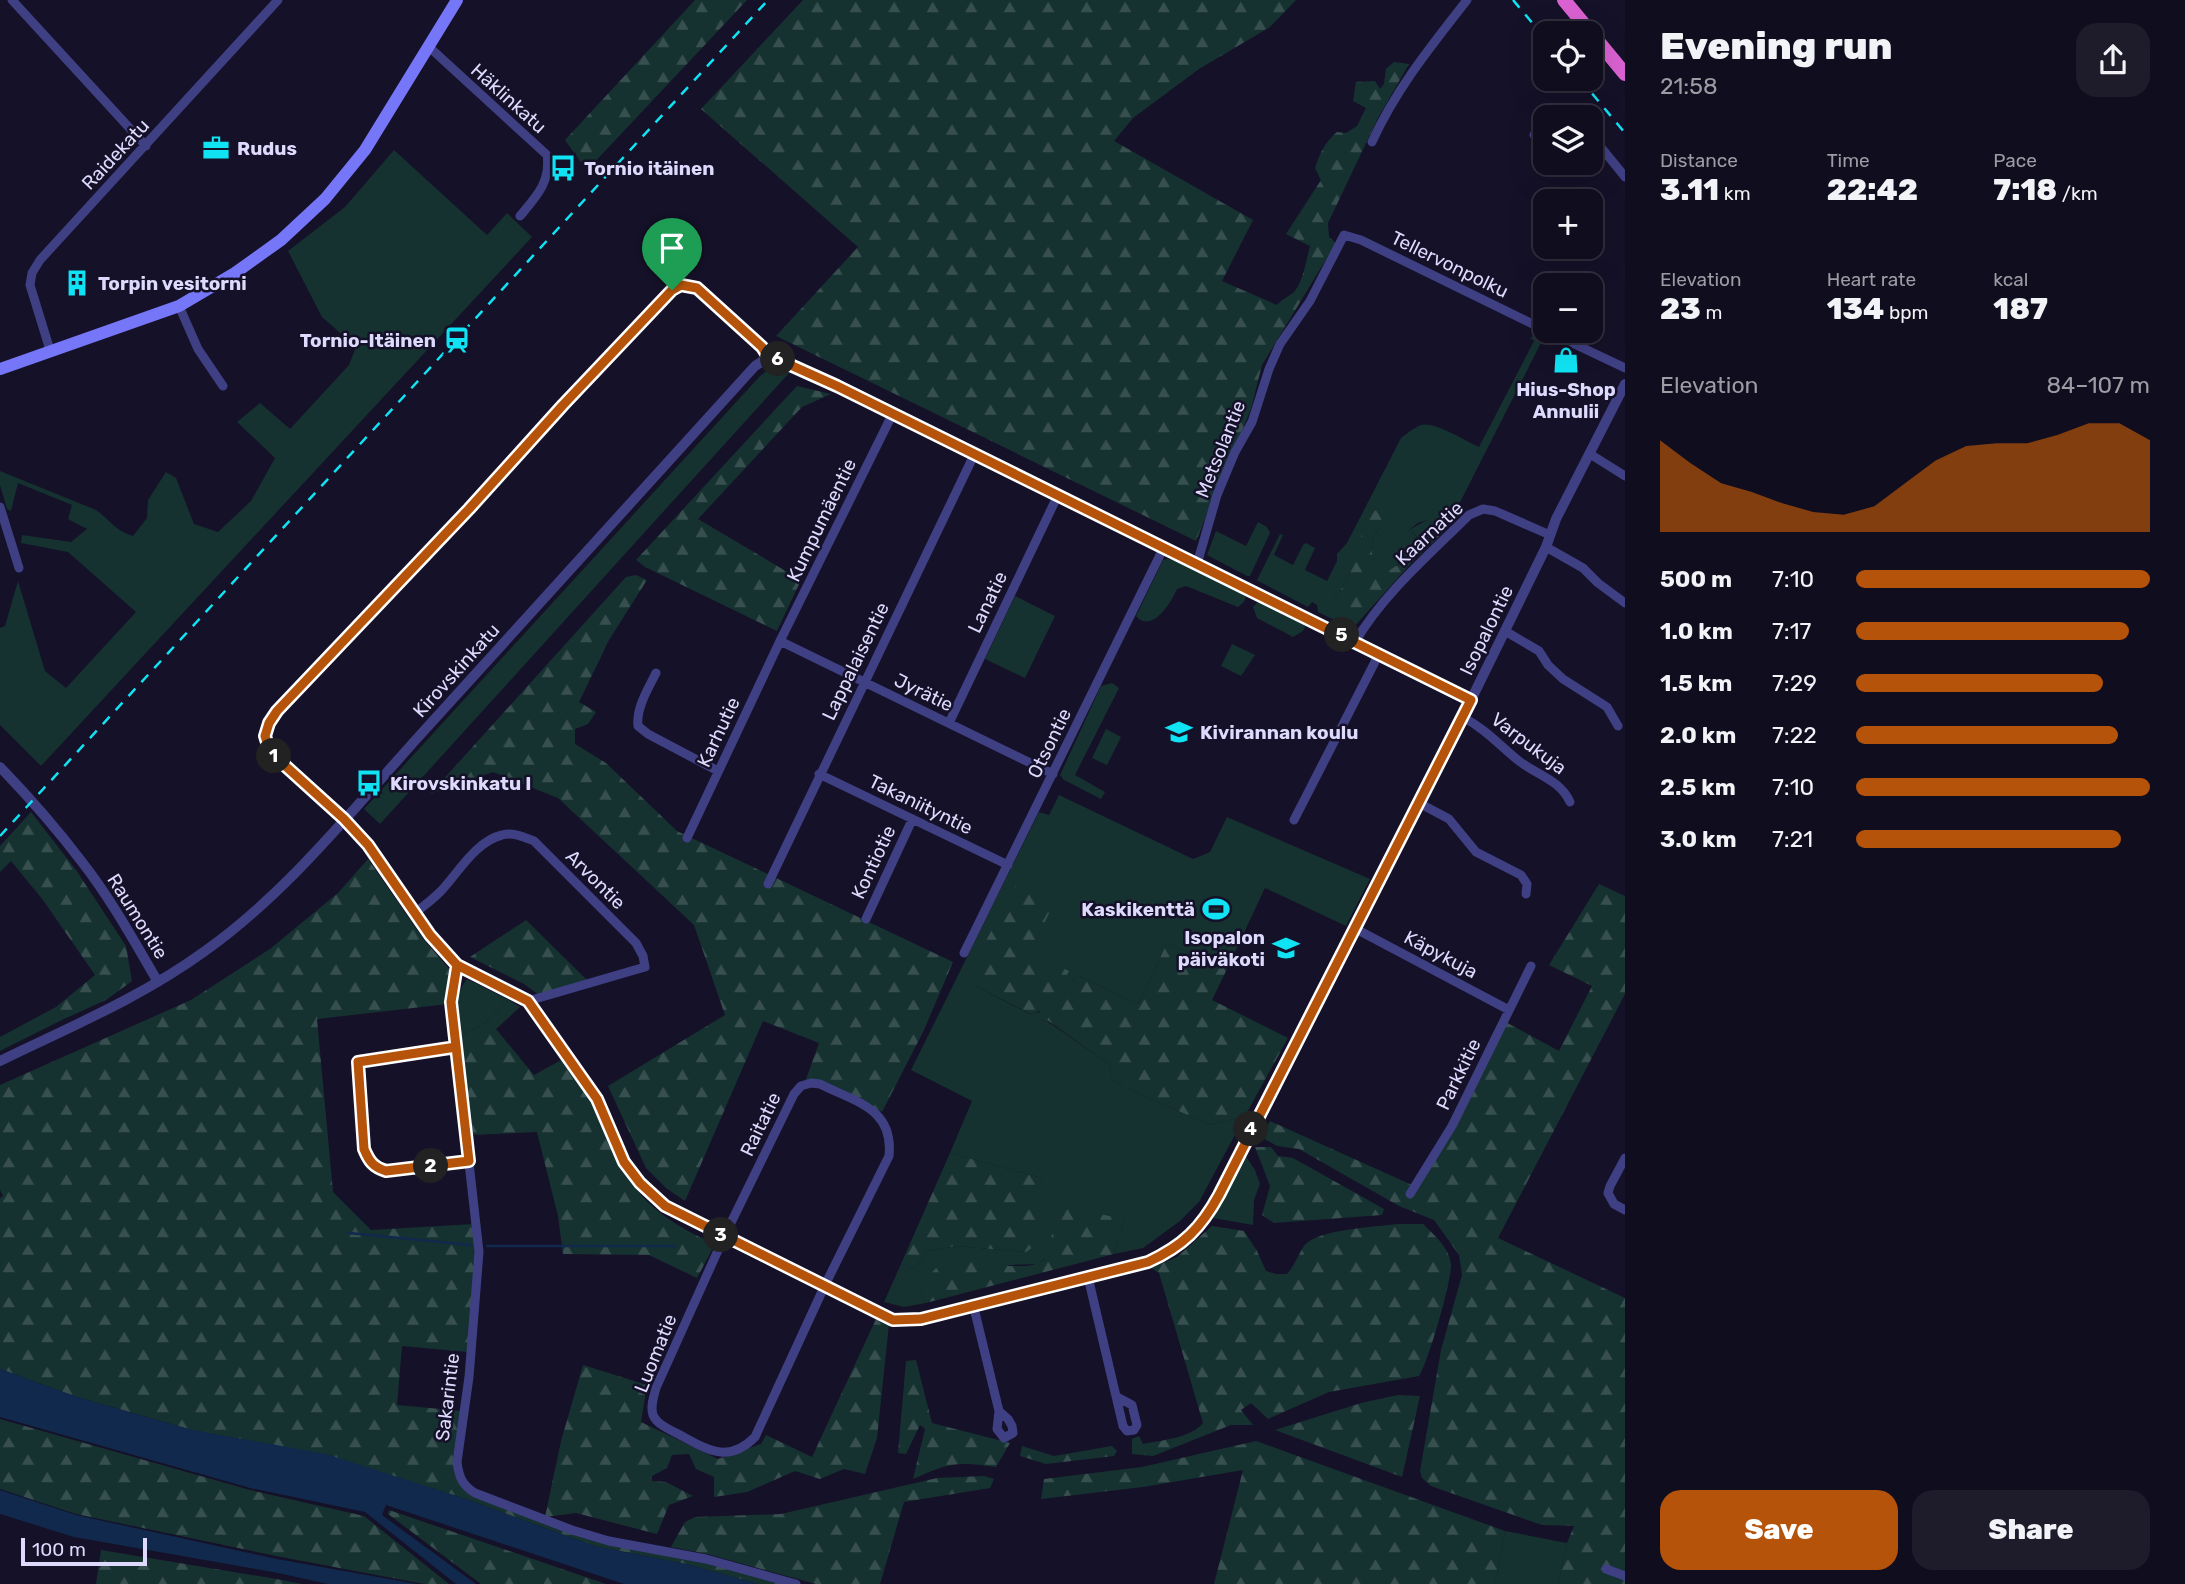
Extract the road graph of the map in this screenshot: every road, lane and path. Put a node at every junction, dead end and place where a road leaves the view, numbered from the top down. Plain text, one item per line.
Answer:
1 (12, 0) edge
2 (278, 0) edge
3 (457, 0) edge
4 (1466, 0) edge
5 (1563, 0) edge
6 (428, 46) junction
7 (1625, 74) edge
8 (1372, 142) dead end
9 (146, 146) junction
10 (1603, 150) edge
11 (1625, 177) edge
12 (520, 216) dead end
13 (1340, 239) joint
14 (179, 306) junction
15 (1533, 324) edge
16 (1573, 343) edge
17 (50, 350) junction
18 (765, 359) junction
19 (1625, 368) edge
20 (0, 369) edge
21 (1625, 384) edge
22 (223, 386) dead end
23 (893, 413) junction
24 (1590, 454) junction
25 (974, 455) junction
26 (1625, 476) edge
27 (1058, 497) junction
28 (0, 507) edge
29 (1550, 535) junction
30 (1164, 547) junction
31 (1546, 547) junction
32 (1197, 564) junction
33 (19, 568) dead end
34 (1625, 603) edge
35 (1505, 631) junction
36 (780, 641) junction
37 (1355, 642) junction
38 (1379, 654) junction
39 (656, 673) dead end
40 (865, 682) junction
41 (1471, 700) junction
42 (1462, 717) junction
43 (948, 723) junction
44 (1618, 726) dead end
45 (0, 767) edge
46 (718, 771) junction
47 (819, 774) junction
48 (1053, 774) junction
49 (1570, 802) dead end
50 (1419, 803) junction
51 (344, 819) junction
52 (912, 820) junction
53 (1294, 820) dead end
54 (687, 838) dead end
55 (1007, 865) junction
56 (768, 884) dead end
57 (1526, 894) dead end
58 (415, 912) junction
59 (866, 919) dead end
60 (1356, 929) junction
61 (964, 953) dead end
62 (457, 965) junction
63 (1531, 966) dead end
64 (158, 982) junction
65 (528, 1001) junction
66 (1508, 1010) junction
67 (456, 1047) junction
68 (0, 1060) edge
69 (1625, 1158) edge
70 (469, 1161) junction
71 (1410, 1194) dead end
72 (1625, 1210) edge
73 (724, 1237) junction
74 (1088, 1277) junction
75 (825, 1285) junction
76 (973, 1304) junction
77 (1117, 1397) dead end
78 (999, 1411) dead end
79 (1606, 1569) dead end
80 (1625, 1576) edge
81 (796, 1584) edge

1 - 9 street
2 - 9 street, Raidekatu
3 - 6 main road
4 - 8 street
5 - 7 highway
6 - 12 street, Häklinkatu
6 - 14 main road
9 - 17 street, Raidekatu
10 - 11 street
13 - 15 street, Tellervonpolku
13 - 32 street, Metsolantie
14 - 17 main road
14 - 22 street
16 - 19 street
17 - 20 main road
18 - 23 street
18 - 51 street, Kirovskinkatu
18 - 51 street
21 - 24 street, Isopalontie
23 - 25 street
23 - 36 street, Kumpumäentie
24 - 26 street
24 - 29 street, Isopalontie
25 - 27 street
25 - 40 street, Lappalaisentie
27 - 30 street
27 - 43 street, Lanatie
28 - 33 street
29 - 31 street, Isopalontie
29 - 37 street, Kaarnatie
30 - 32 street
30 - 48 street, Otsontie
31 - 34 street
31 - 35 street, Isopalontie
32 - 37 street
35 - 41 street, Isopalontie
35 - 44 street
36 - 40 street, Jyrätie
36 - 46 street, Karhutie
37 - 38 street
38 - 41 street
38 - 53 street
39 - 46 street
40 - 43 street, Jyrätie
40 - 47 street, Lappalaisentie
41 - 42 street, Isopalontie
42 - 49 street, Varpukuja
42 - 50 street, Isopalontie
43 - 48 street, Jyrätie
45 - 64 street, Raumontie
46 - 54 street, Karhutie
47 - 52 street, Takaniityntie
47 - 56 street, Lappalaisentie
48 - 55 street, Otsontie
50 - 57 street
50 - 60 street, Isopalontie
51 - 58 street
51 - 64 street, Kirovskinkatu
52 - 55 street, Takaniityntie
52 - 59 street, Kontiotie
55 - 61 street, Otsontie
58 - 62 street
58 - 65 street, Arvontie
60 - 66 street, Käpykuja
60 - 74 street, Isopalontie
62 - 65 street
62 - 67 street, Sakarintie
63 - 66 street, Parkkitie
64 - 68 street, Raumontie
65 - 73 street, Isopalontie
66 - 71 street, Parkkitie
67 - 70 street, Sakarintie
67 - 70 street
69 - 72 street
70 - 81 street, Sakarintie
73 - 75 street, Isopalontie
73 - 75 street, Raitatie
73 - 75 street, Luomatie
74 - 76 street, Isopalontie
74 - 77 street
75 - 76 street, Isopalontie
76 - 78 street
79 - 80 street

